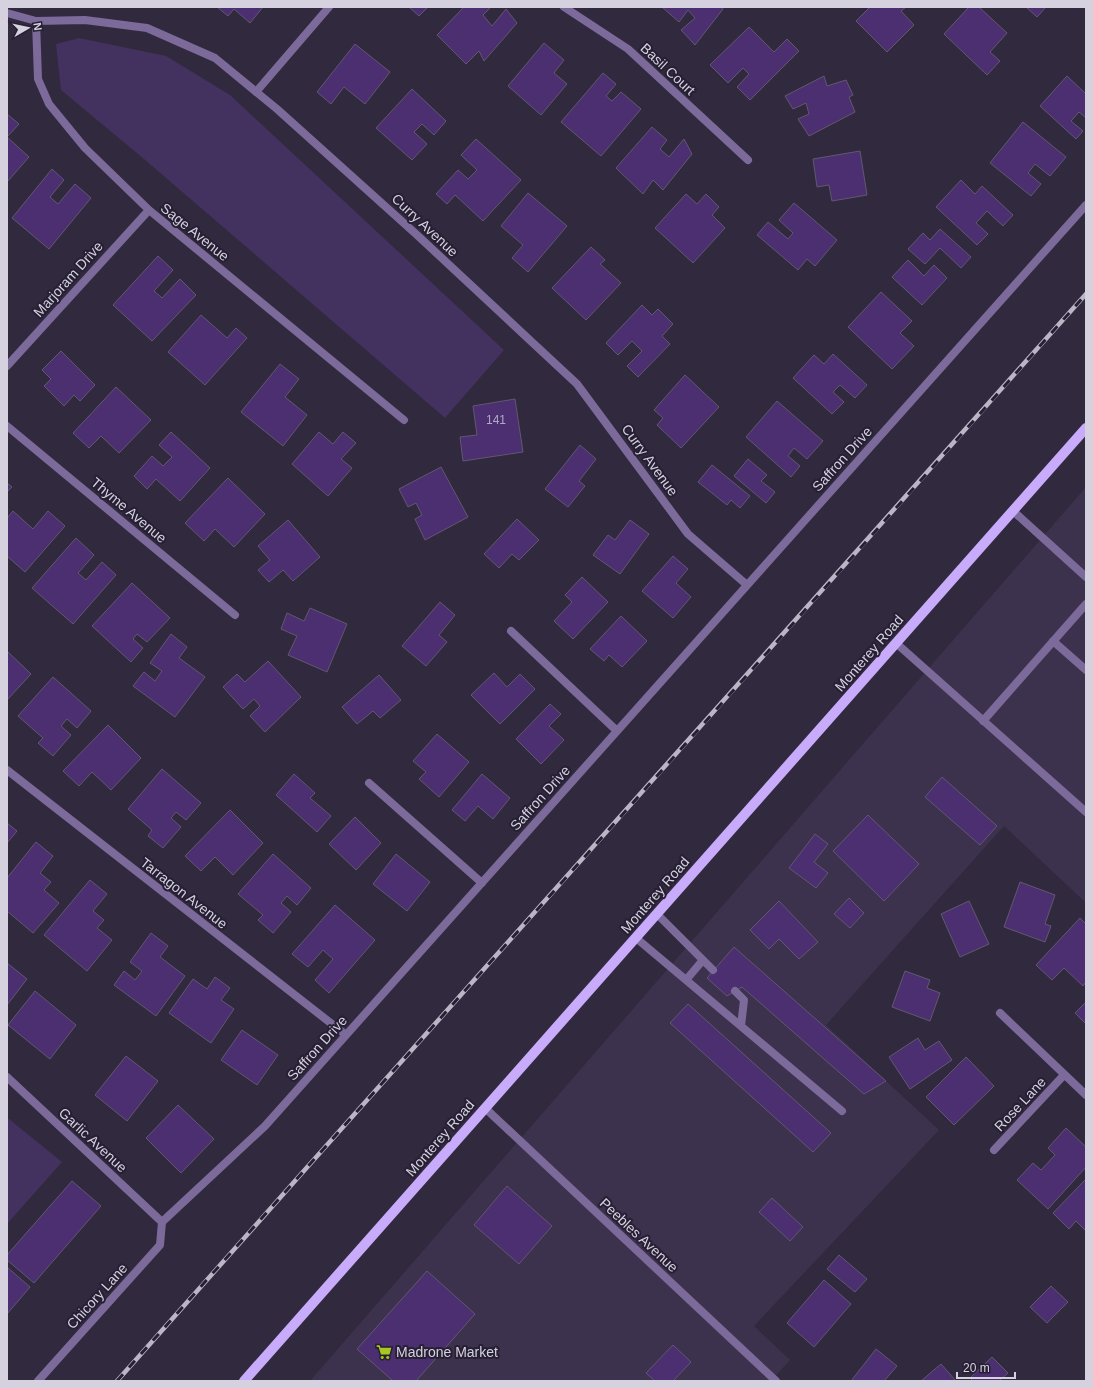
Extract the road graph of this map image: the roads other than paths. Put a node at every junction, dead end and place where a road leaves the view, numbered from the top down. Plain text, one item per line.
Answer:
1 (329, 7) edge
2 (564, 7) edge
3 (7, 13) edge
4 (36, 21) junction
5 (256, 92) junction
6 (748, 160) dead end
7 (1086, 205) edge
8 (149, 210) junction
9 (7, 366) edge
10 (404, 420) dead end
11 (7, 426) edge
12 (1086, 428) edge
13 (1013, 511) junction
14 (1086, 577) edge
15 (747, 585) junction
16 (1086, 604) edge
17 (235, 615) dead end
18 (511, 631) dead end
19 (1053, 642) junction
20 (896, 644) junction
21 (1086, 670) edge
22 (983, 721) junction
23 (617, 731) junction
24 (7, 770) edge
25 (369, 783) dead end
26 (1086, 812) edge
27 (482, 883) junction
28 (657, 914) junction
29 (636, 938) junction
30 (703, 960) junction
31 (714, 970) dead end
32 (686, 980) junction
33 (735, 991) dead end
34 (1000, 1013) dead end
35 (741, 1026) junction
36 (346, 1035) junction
37 (1064, 1075) junction
38 (7, 1077) edge
39 (1086, 1095) edge
40 (485, 1108) junction
41 (842, 1111) dead end
42 (994, 1150) dead end
43 (162, 1222) junction
44 (38, 1381) edge
45 (244, 1381) edge
46 (776, 1381) edge

1 - 5 street
2 - 6 street, Basil Court
3 - 4 street, Curry Avenue
4 - 5 street, Curry Avenue
4 - 8 street, Sage Avenue
5 - 15 street, Curry Avenue
7 - 15 street, Saffron Drive
8 - 9 street, Marjoram Drive
8 - 10 street, Sage Avenue
11 - 17 street, Thyme Avenue
12 - 13 main road, Monterey Road
13 - 14 street
13 - 20 main road, Monterey Road
15 - 23 street, Saffron Drive
16 - 19 street
18 - 23 street
19 - 21 street
19 - 22 street
20 - 22 street
20 - 28 main road, Monterey Road
22 - 26 street
23 - 27 street, Saffron Drive
24 - 36 street, Tarragon Avenue
25 - 27 street
27 - 36 street, Saffron Drive
28 - 29 main road, Monterey Road
28 - 30 street
29 - 32 street
29 - 40 main road, Monterey Road
30 - 31 street
30 - 32 street
32 - 35 street
33 - 35 street
34 - 37 street
35 - 41 street
36 - 43 street, Saffron Drive
37 - 39 street
37 - 42 street, Rose Lane
38 - 43 street, Garlic Avenue
40 - 45 main road, Monterey Road
40 - 46 street, Peebles Avenue
43 - 44 street, Chicory Lane

